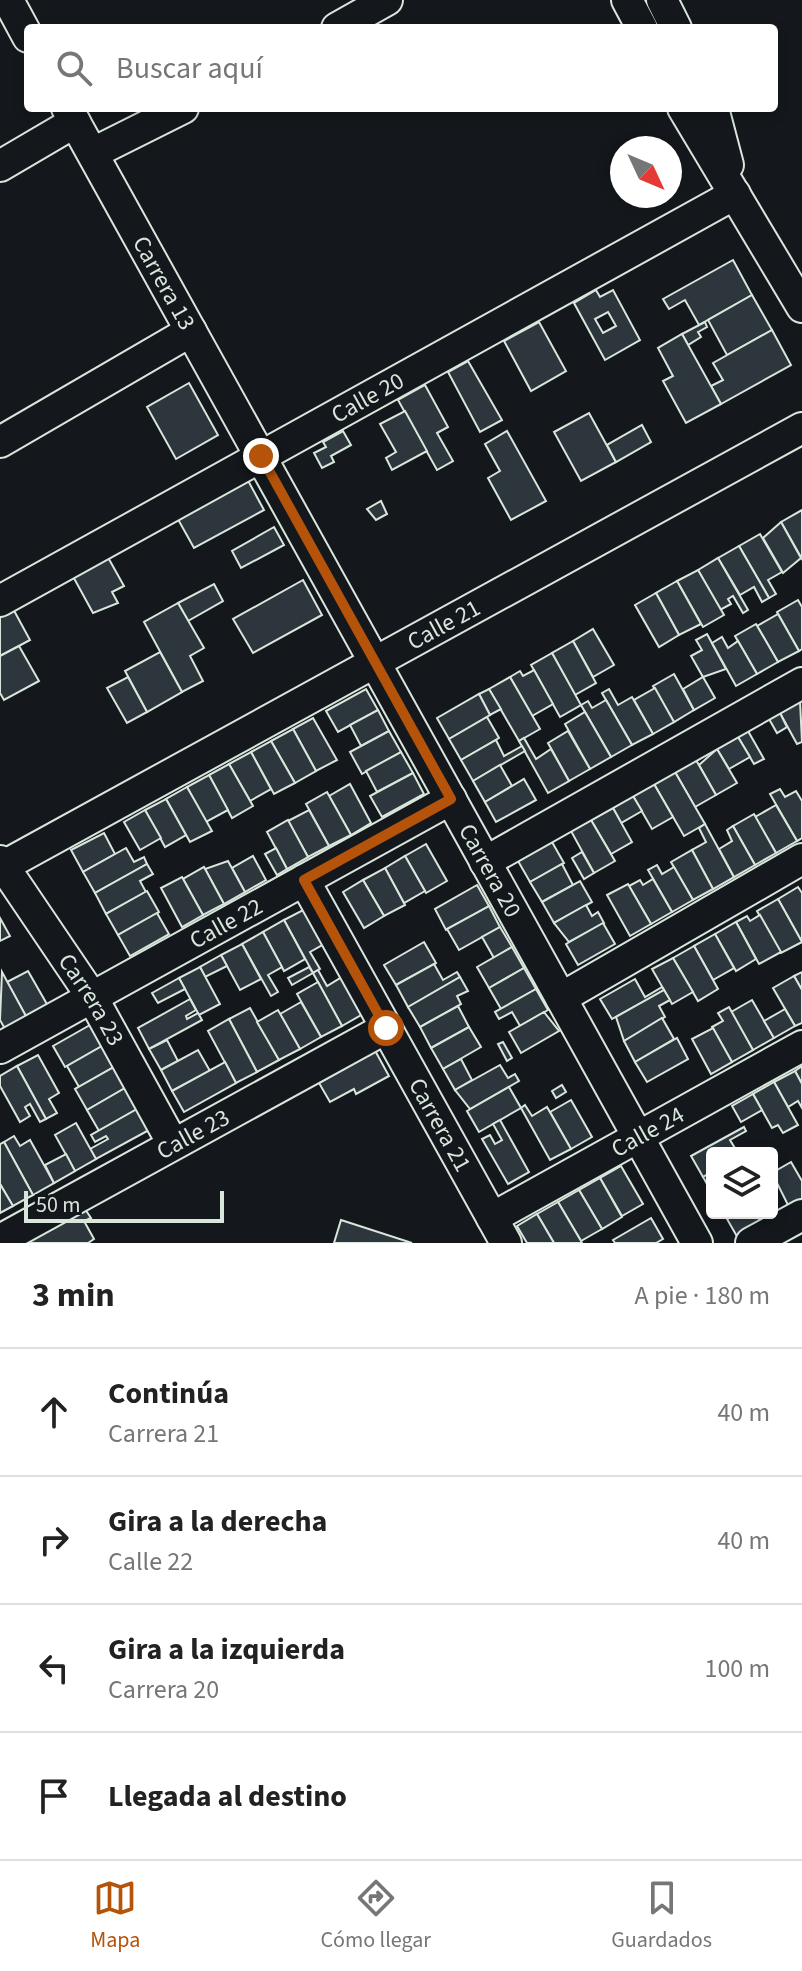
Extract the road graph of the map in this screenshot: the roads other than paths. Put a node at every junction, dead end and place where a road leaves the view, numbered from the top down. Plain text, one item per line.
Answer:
1 (8, 0) edge
2 (387, 0) edge
3 (627, 0) edge
4 (662, 0) edge
5 (344, 24) edge
6 (640, 24) edge
7 (674, 24) edge
8 (24, 30) edge
9 (175, 112) edge
10 (685, 112) edge
11 (714, 112) edge
12 (71, 115) edge
13 (93, 153) junction
14 (0, 166) edge
15 (735, 194) junction
16 (802, 307) edge
17 (191, 331) junction
18 (802, 428) edge
19 (0, 442) edge
20 (261, 456) junction
21 (0, 601) edge
22 (375, 662) junction
23 (802, 683) edge
24 (451, 799) junction
25 (802, 859) edge
26 (485, 862) junction
27 (1, 865) edge
28 (304, 880) junction
29 (92, 997) junction
30 (561, 998) junction
31 (386, 1028) junction
32 (802, 1046) edge
33 (0, 1048) edge
34 (639, 1138) junction
35 (173, 1144) junction
36 (802, 1215) edge
37 (499, 1230) edge
38 (0, 1240) edge
39 (697, 1243) edge
40 (751, 1243) edge

1 - 8 street
2 - 5 street
3 - 6 street
4 - 7 street
9 - 13 street
10 - 15 street
11 - 15 street
12 - 13 street, Carrera 13
12 - 14 street
13 - 17 street, Carrera 13
15 - 16 street
15 - 20 street, Calle 20
17 - 19 street
17 - 20 street, Carrera 13
18 - 22 street, Calle 21
20 - 21 street, Calle 20
20 - 22 street, Carrera 20
22 - 24 street, Carrera 20
22 - 27 street, Calle 21
23 - 26 street
24 - 26 street, Carrera 20
24 - 28 street, Calle 22
25 - 30 street
26 - 30 street, Carrera 20
27 - 29 street, Carrera 23
28 - 29 street, Calle 22
28 - 31 street, Carrera 21
29 - 33 street, Calle 22
29 - 35 street, Carrera 23
30 - 34 street, Carrera 20
31 - 35 street, Calle 23
31 - 37 street, Carrera 21
32 - 34 street, Calle 24
34 - 37 street, Calle 24
34 - 39 street, Carrera 20
35 - 38 street, Calle 23
36 - 40 street

